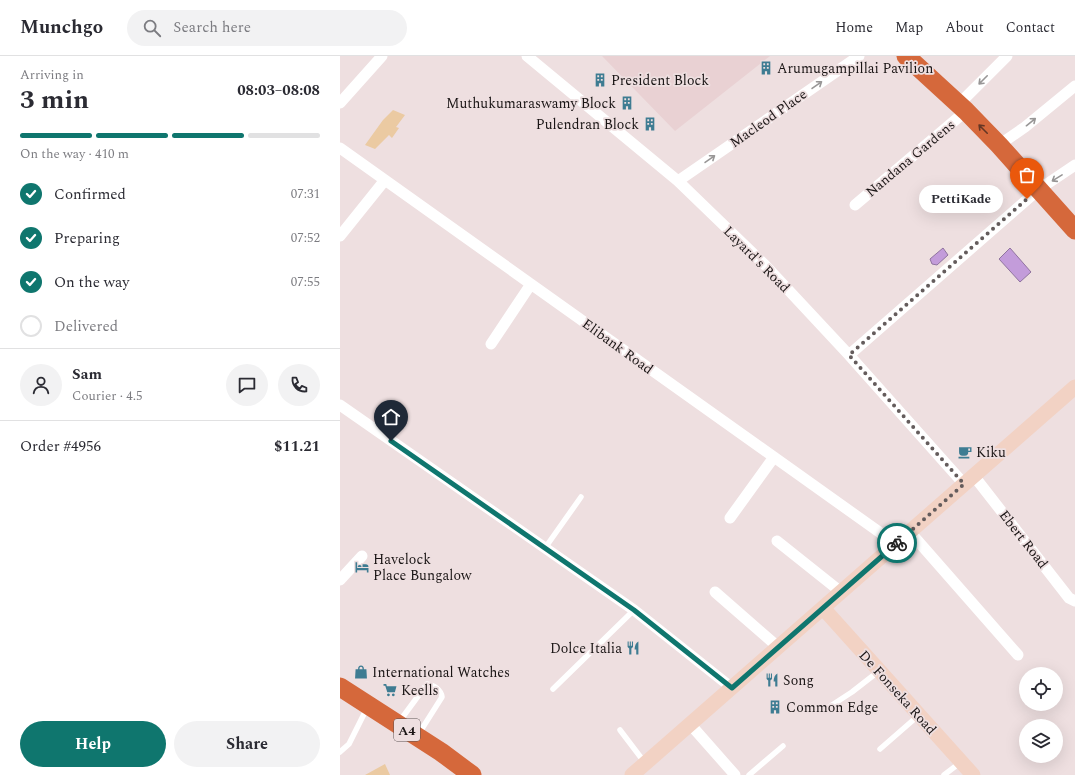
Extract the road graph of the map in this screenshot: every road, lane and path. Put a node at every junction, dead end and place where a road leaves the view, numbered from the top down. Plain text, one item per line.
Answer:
1 (382, 56) edge
2 (527, 56) edge
3 (859, 56) edge
4 (906, 56) edge
5 (1007, 56) edge
6 (1075, 86) edge
7 (340, 103) edge
8 (962, 107) junction
9 (999, 145) junction
10 (340, 148) edge
11 (1075, 165) edge
12 (385, 180) junction
13 (678, 181) junction
14 (1038, 190) junction
15 (855, 205) dead end
16 (1075, 230) edge
17 (340, 236) edge
18 (532, 284) junction
19 (491, 344) dead end
20 (849, 355) junction
21 (1074, 392) edge
22 (340, 405) edge
23 (774, 457) junction
24 (969, 480) junction
25 (581, 497) dead end
26 (730, 518) dead end
27 (910, 532) junction
28 (777, 541) dead end
29 (896, 544) junction
30 (545, 548) junction
31 (362, 556) dead end
32 (340, 580) edge
33 (715, 592) dead end
34 (841, 592) junction
35 (1075, 601) edge
36 (823, 608) junction
37 (634, 610) junction
38 (778, 647) junction
39 (1018, 655) dead end
40 (879, 671) junction
41 (340, 687) edge
42 (732, 688) junction
43 (553, 689) dead end
44 (340, 699) edge
45 (829, 707) dead end
46 (364, 714) junction
47 (918, 715) junction
48 (398, 724) junction
49 (690, 724) junction
50 (620, 730) dead end
51 (417, 737) junction
52 (783, 746) dead end
53 (880, 749) dead end
54 (340, 752) edge
55 (961, 762) junction
56 (645, 764) junction
57 (452, 775) edge
58 (472, 775) edge
59 (632, 775) edge
60 (735, 775) edge
61 (749, 775) edge
62 (944, 775) edge
63 (973, 775) edge

1 - 7 street
2 - 13 street, Layard's Road
13 -> 3 street, Macleod Place
4 - 8 highway
5 -> 8 street, Nandana Gardens
9 -> 6 street
9 -> 8 highway
8 - 15 street, Nandana Gardens
9 - 14 highway
10 - 12 street, Elibank Road
11 -> 14 street
12 - 17 street
12 - 18 street, Elibank Road
13 - 20 street, Layard's Road
14 - 16 highway
14 - 20 street
18 - 19 street
18 - 23 street, Elibank Road
20 - 24 street, Layard's Road
21 - 24 main road
22 - 30 street
23 - 26 street
23 - 29 street, Elibank Road
24 - 27 main road
24 - 35 street, Ebert Road
25 - 30 lane
27 - 29 main road
27 - 39 street
28 - 34 street
29 - 34 main road
30 - 37 street
31 - 32 street
33 - 38 street
34 - 36 main road
36 - 38 main road
36 - 40 main road, De Fonseka Road
37 - 42 street
37 - 43 lane
38 - 42 main road
40 - 45 lane
40 - 47 main road, De Fonseka Road
41 - 48 highway, A4
42 - 49 main road
44 - 46 highway, A4
46 - 54 lane
46 - 57 highway, A4
47 - 53 lane
47 - 55 main road, De Fonseka Road
48 - 51 highway, A4
48 - 51 lane
49 - 56 main road
49 - 60 street
50 - 56 lane
51 - 58 highway, A4
52 - 61 lane
55 - 62 lane
55 - 63 main road, De Fonseka Road
56 - 59 main road

